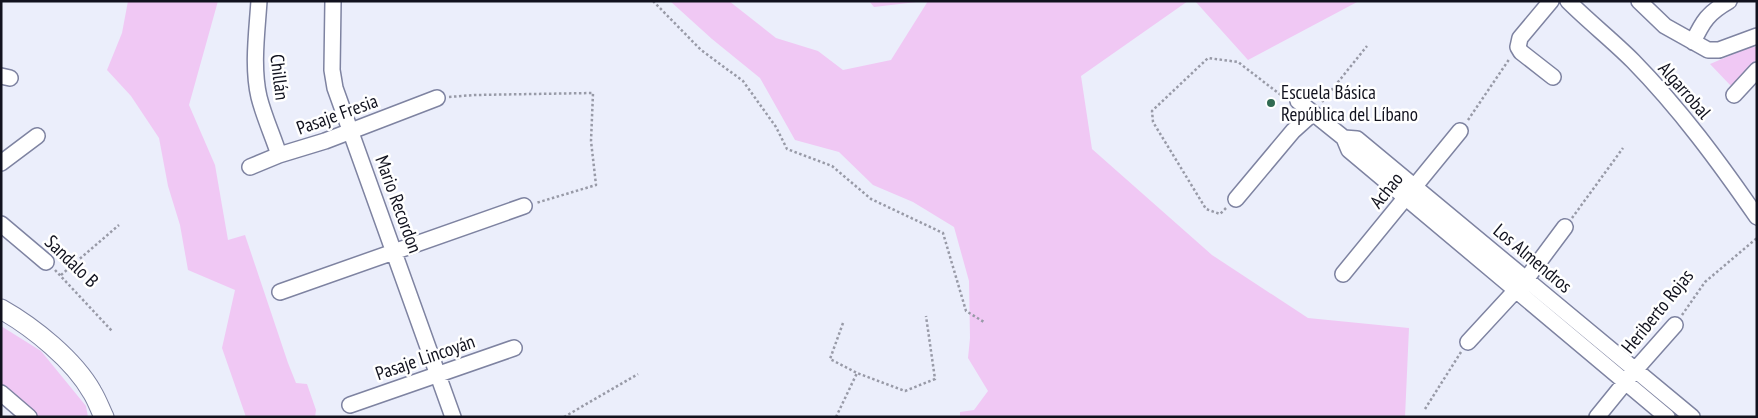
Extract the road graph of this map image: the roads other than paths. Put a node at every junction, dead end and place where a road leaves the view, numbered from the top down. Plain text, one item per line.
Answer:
1 (260, 1) edge
2 (333, 1) edge
3 (1551, 1) edge
4 (1568, 1) edge
5 (1639, 1) edge
6 (1729, 1) edge
7 (1757, 36) edge
8 (1692, 42) junction
9 (1757, 70) edge
10 (1553, 77) dead end
11 (1734, 95) dead end
12 (438, 98) road end
13 (1298, 101) road end
14 (1313, 113) junction
15 (351, 130) junction
16 (1460, 131) road end
17 (37, 136) dead end
18 (279, 155) junction
19 (1, 163) edge
20 (250, 167) dead end
21 (1411, 192) junction
22 (1236, 198) dead end
23 (524, 206) road end
24 (1757, 217) edge
25 (1, 224) edge
26 (1565, 227) road end
27 (395, 252) junction
28 (46, 262) road end
29 (1343, 274) dead end
30 (1526, 278) junction
31 (1516, 290) junction
32 (280, 292) dead end
33 (1, 309) edge
34 (1675, 325) road end
35 (1468, 342) road end
36 (514, 348) dead end
37 (1636, 369) junction
38 (438, 374) junction
39 (1625, 382) junction
40 (1, 393) edge
41 (350, 405) dead end
42 (29, 417) edge
43 (104, 417) edge
44 (454, 417) edge
45 (1597, 417) edge
46 (1667, 417) edge
47 (1692, 417) edge

1 - 18 street, Chillán
2 - 15 street, Mario Recordon
3 - 10 street
4 - 24 street, Algarrobal
5 - 8 street
6 - 8 street
7 - 8 street
9 - 11 street
12 - 15 street, Pasaje Fresia
13 - 14 street, Los Almendros
14 - 21 street, Los Almendros
14 - 22 street
15 - 18 street, Pasaje Fresia
15 - 27 street, Mario Recordon
16 - 21 street, Achao
17 - 19 street
18 - 20 street, Pasaje Fresia
21 - 29 street, Achao
21 - 30 street, Los Almendros
21 - 31 street, Los Almendros
23 - 27 street
25 - 28 street, Sandalo B
26 - 30 street
27 - 32 street
27 - 38 street, Mario Recordon
30 - 31 street
30 - 37 street, Los Almendros
31 - 35 street
31 - 39 street, Los Almendros
33 - 43 street
34 - 37 street, Heriberto Rojas
36 - 38 street, Pasaje Lincoyán
37 - 39 street, Heriberto Rojas
37 - 47 street, Los Almendros
38 - 41 street, Pasaje Lincoyán
38 - 44 street, Mario Recordon
39 - 45 street, Heriberto Rojas
39 - 46 street, Los Almendros
40 - 42 street

